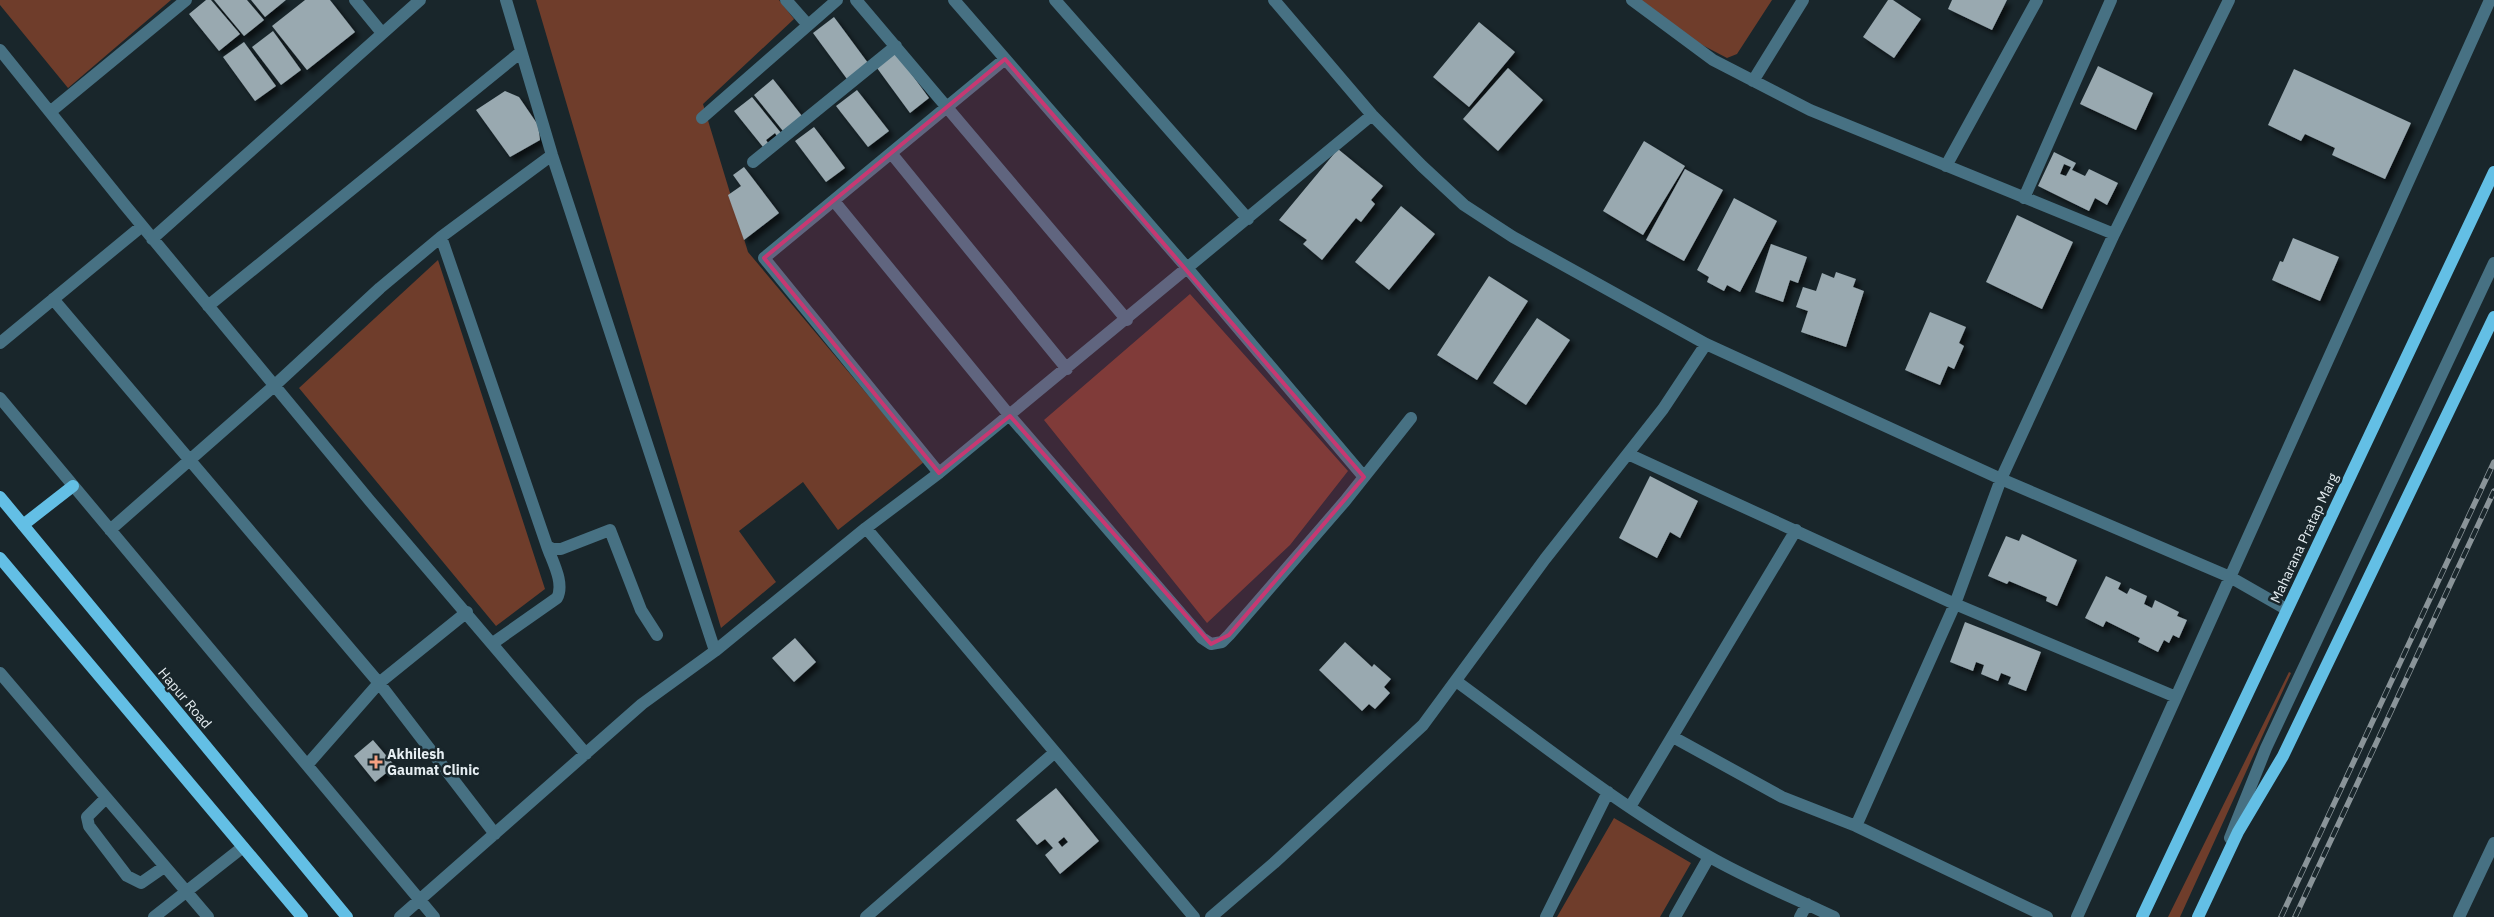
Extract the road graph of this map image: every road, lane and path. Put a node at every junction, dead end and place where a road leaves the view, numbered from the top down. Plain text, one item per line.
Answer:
1 (186, 0) edge
2 (355, 0) edge
3 (420, 0) edge
4 (506, 0) edge
5 (786, 0) edge
6 (837, 0) edge
7 (856, 0) edge
8 (954, 0) edge
9 (1055, 0) edge
10 (1274, 0) edge
11 (1632, 0) edge
12 (1803, 0) edge
13 (2038, 0) edge
14 (2111, 0) edge
15 (2229, 0) edge
16 (2490, 0) edge
17 (808, 25) junction
18 (382, 33) junction
19 (896, 46) junction
20 (0, 50) edge
21 (522, 52) junction
22 (1005, 58) junction
23 (1753, 81) junction
24 (948, 106) junction
25 (50, 112) junction
26 (1372, 115) junction
27 (702, 118) dead end
28 (891, 153) junction
29 (552, 155) junction
30 (753, 162) dead end
31 (1946, 166) junction
32 (2494, 172) edge
33 (2024, 198) junction
34 (834, 200) junction
35 (1248, 219) junction
36 (142, 226) junction
37 (2114, 234) junction
38 (441, 237) junction
39 (152, 238) junction
40 (2494, 263) edge
41 (1188, 269) junction
42 (54, 299) junction
43 (208, 306) junction
44 (2494, 317) edge
45 (1127, 320) junction
46 (0, 342) edge
47 (1706, 344) junction
48 (1067, 369) junction
49 (274, 386) junction
50 (0, 398) edge
51 (1010, 416) junction
52 (1411, 418) dead end
53 (1628, 454) junction
54 (191, 459) junction
55 (940, 473) junction
56 (1364, 477) junction
57 (2001, 478) junction
58 (73, 486) junction
59 (0, 497) edge
60 (23, 525) junction
61 (866, 528) junction
62 (110, 530) junction
63 (1796, 530) junction
64 (546, 546) junction
65 (0, 558) edge
66 (2230, 577) junction
67 (1954, 604) junction
68 (2286, 609) junction
69 (467, 612) junction
70 (657, 635) dead end
71 (492, 643) junction
72 (714, 651) junction
73 (0, 673) edge
74 (1456, 681) junction
75 (379, 683) junction
76 (2176, 697) junction
77 (1672, 737) junction
78 (1054, 753) junction
79 (586, 754) junction
80 (308, 764) junction
81 (1608, 792) junction
82 (106, 798) junction
83 (1630, 807) junction
84 (1856, 826) junction
85 (495, 834) junction
86 (2494, 843) edge
87 (242, 847) junction
88 (1709, 857) junction
89 (164, 867) junction
90 (186, 892) junction
91 (2207, 899) junction
92 (420, 900) junction
93 (1807, 904) junction
94 (154, 917) edge
95 (208, 917) edge
96 (302, 917) edge
97 (347, 917) edge
98 (400, 917) edge
99 (434, 917) edge
100 (866, 917) edge
101 (1194, 917) edge
102 (1211, 917) edge
103 (1546, 917) edge
104 (1675, 917) edge
105 (1800, 917) edge
106 (1834, 917) edge
107 (2047, 917) edge
108 (2077, 917) edge
109 (2142, 917) edge
110 (2198, 917) edge
111 (2459, 917) edge

1 - 25 street
2 - 18 street
3 - 18 street
4 - 21 street
5 - 17 street
6 - 17 street
7 - 19 street
8 - 22 street
9 - 35 street
10 - 26 street
11 - 23 street
12 - 23 street
13 - 31 street
14 - 33 street
15 - 37 street
16 - 66 street
17 - 27 street
18 - 39 street
19 - 24 street
19 - 30 street
20 - 25 street
21 - 29 street
21 - 43 street
22 - 24 street
22 - 41 street
23 - 31 street
24 - 28 street
24 - 45 street
25 - 36 street
26 - 35 street
26 - 47 street
28 - 34 street
28 - 48 street
29 - 38 street
29 - 72 street
31 - 33 street
32 - 68 main road, Maharana Pratap Marg
33 - 37 street
34 - 51 street
34 - 55 street
35 - 41 street
36 - 39 street
36 - 42 street
37 - 57 street
38 - 49 street
38 - 64 street
39 - 43 street
40 - 91 street
41 - 45 street
41 - 56 street
42 - 46 street
42 - 54 street
43 - 49 street
44 - 91 main road
45 - 48 street
47 - 53 street
47 - 57 street
48 - 51 street
49 - 54 street
49 - 69 street
50 - 58 street
51 - 55 street
51 - 56 street
52 - 56 street
53 - 63 street
53 - 74 street
54 - 62 street
54 - 75 street
55 - 61 street
57 - 66 street
57 - 67 street
58 - 60 main road
58 - 62 street
59 - 60 main road, Hapur Road
60 - 97 main road, Hapur Road
61 - 72 street
61 - 78 street
62 - 80 street
63 - 67 street
63 - 77 street
64 - 70 street
64 - 71 street
65 - 87 main road
66 - 68 street
66 - 76 street
67 - 76 street
67 - 84 street
68 - 109 main road, Maharana Pratap Marg
69 - 71 street
69 - 75 street
71 - 79 street
72 - 79 street
73 - 82 street
74 - 81 street
74 - 102 street
75 - 80 street
75 - 85 street
76 - 108 street
77 - 83 street
77 - 84 street
78 - 100 street
78 - 101 street
79 - 85 street
80 - 92 street
81 - 83 street
81 - 103 street
82 - 89 street
82 - 89 street
83 - 88 street
84 - 107 street
85 - 92 street
86 - 111 street
87 - 90 street
87 - 96 main road
88 - 93 street
88 - 104 street
89 - 90 street
90 - 94 street
90 - 95 street
91 - 110 main road
92 - 98 street
92 - 99 street
93 - 105 street
93 - 106 street

